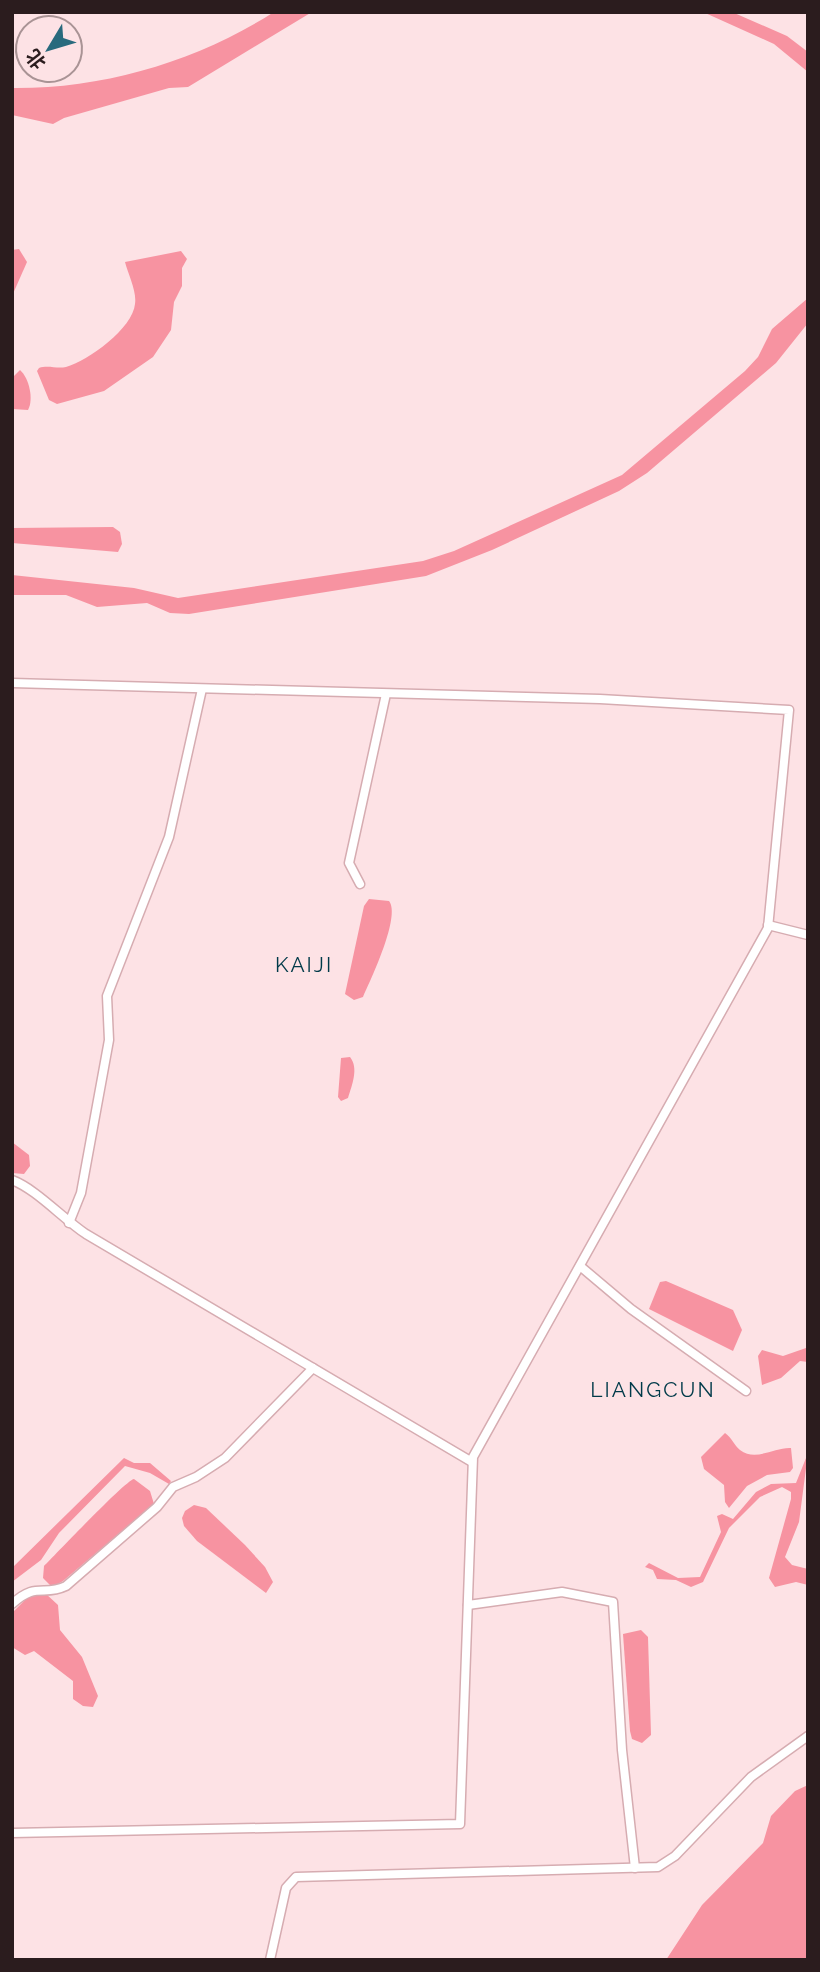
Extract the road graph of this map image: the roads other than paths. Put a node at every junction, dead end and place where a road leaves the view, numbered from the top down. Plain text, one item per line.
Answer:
1 (12, 683) edge
2 (202, 689) junction
3 (386, 694) junction
4 (360, 884) dead end
5 (768, 925) junction
6 (808, 936) edge
7 (12, 1180) edge
8 (69, 1223) junction
9 (580, 1266) junction
10 (313, 1368) junction
11 (746, 1391) dead end
12 (472, 1462) junction
13 (12, 1604) edge
14 (468, 1605) junction
15 (808, 1735) edge
16 (12, 1833) edge
17 (635, 1867) junction
18 (270, 1960) edge

1 - 2 street
2 - 3 street
2 - 8 street
3 - 4 street
3 - 5 street
5 - 6 street
5 - 9 street
7 - 8 street
8 - 10 street
9 - 11 street
9 - 12 street
10 - 12 street
10 - 13 street
12 - 14 street
14 - 16 street
14 - 17 street
15 - 17 street
17 - 18 street

